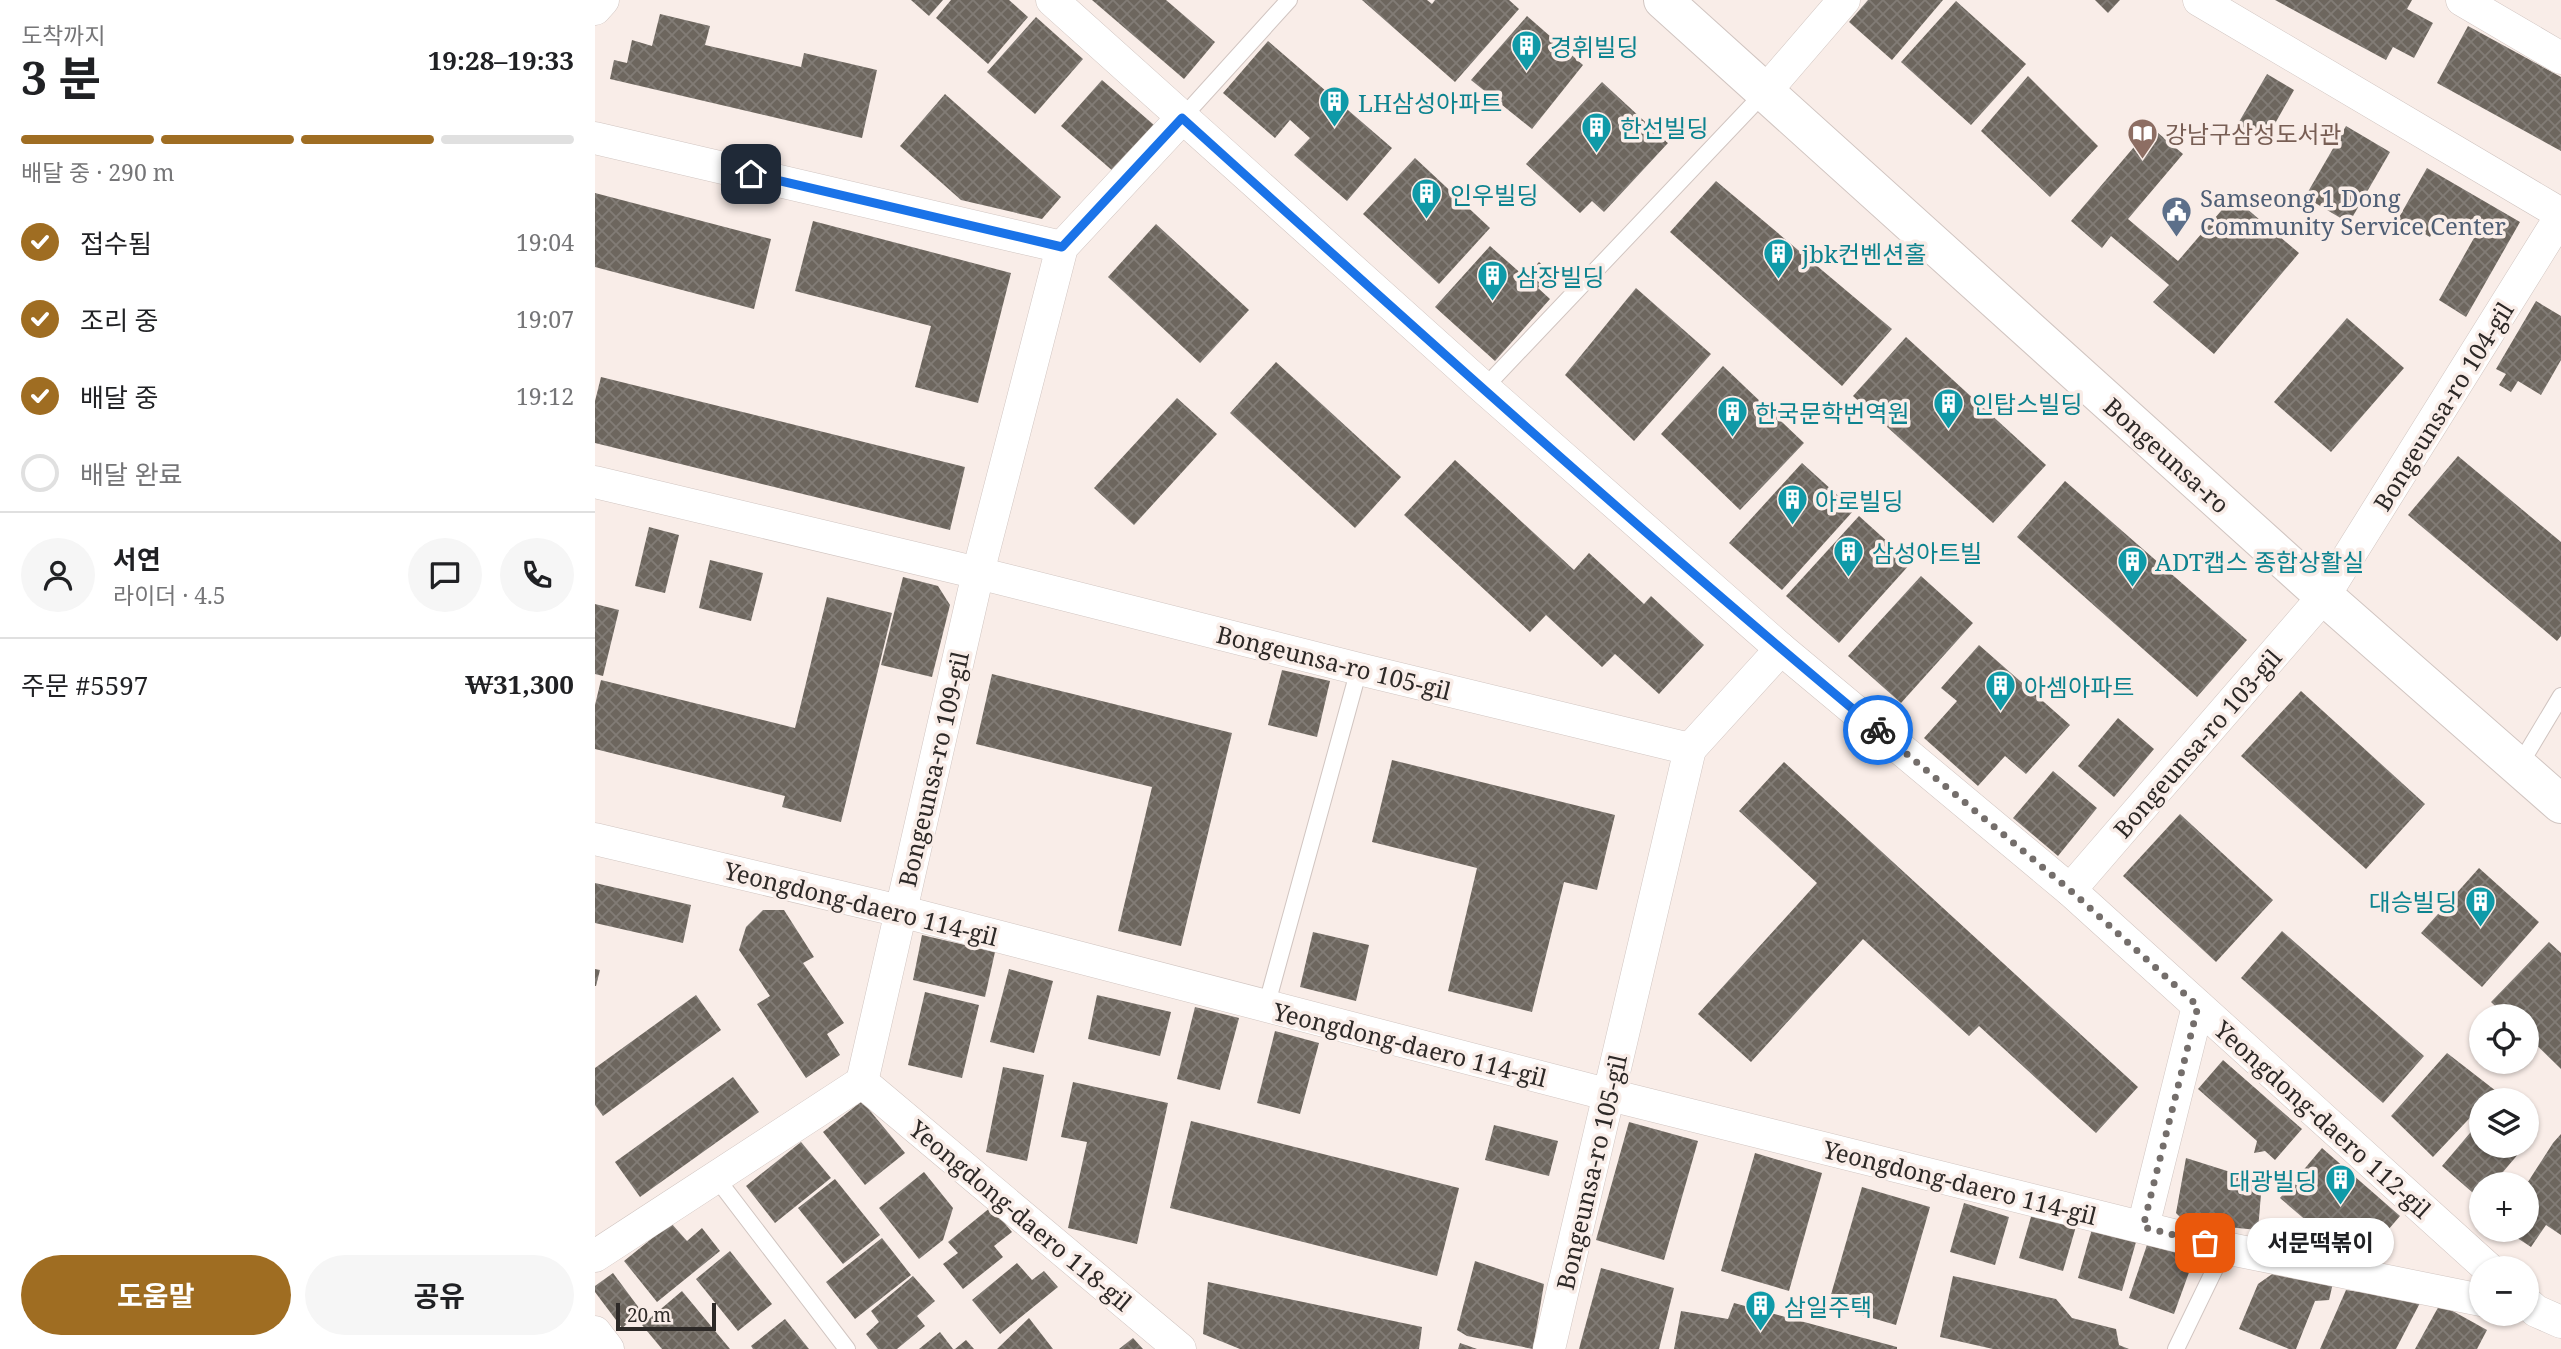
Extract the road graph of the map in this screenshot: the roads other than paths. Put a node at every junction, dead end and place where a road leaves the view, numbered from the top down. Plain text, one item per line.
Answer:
1 (602, 0) edge
2 (1052, 0) edge
3 (1289, 0) edge
4 (1663, 0) edge
5 (1844, 0) edge
6 (2199, 0) edge
7 (2462, 0) edge
8 (595, 9) edge
9 (2561, 58) edge
10 (1764, 93) junction
11 (1182, 118) junction
12 (595, 138) edge
13 (2561, 215) edge
14 (1062, 247) junction
15 (1484, 388) junction
16 (595, 482) edge
17 (978, 573) junction
18 (2324, 596) junction
19 (1781, 649) junction
20 (1359, 669) junction
21 (2561, 696) edge
22 (1690, 748) junction
23 (2519, 767) junction
24 (2561, 804) edge
25 (595, 839) edge
26 (2070, 890) junction
27 (899, 911) junction
28 (2198, 1006) junction
29 (1266, 1007) junction
30 (863, 1082) junction
31 (1610, 1095) junction
32 (717, 1179) junction
33 (2143, 1227) junction
34 (2225, 1248) junction
35 (595, 1256) edge
36 (2475, 1256) edge
37 (2469, 1298) edge
38 (595, 1332) edge
39 (608, 1349) edge
40 (847, 1349) edge
41 (1180, 1349) edge
42 (1549, 1349) edge
43 (2176, 1349) edge

1 - 8 street
2 - 11 street, Yeongdong-daero 112-gil
3 - 11 lane, Bongeunsa-ro 109-gil
4 - 10 street, Bongeunsa-ro
5 - 10 street
6 - 13 street, Bongeunsa-ro 104-gil
7 - 9 street
10 - 15 lane
10 - 18 street, Bongeunsa-ro
11 - 14 street, Bongeunsa-ro 109-gil
11 - 15 street, Yeongdong-daero 112-gil
12 - 14 street
13 - 18 street, Bongeunsa-ro 104-gil
14 - 17 street, Bongeunsa-ro 109-gil
15 - 19 street, Yeongdong-daero 112-gil
16 - 17 street
17 - 20 street, Bongeunsa-ro 105-gil
17 - 27 street, Bongeunsa-ro 109-gil
18 - 23 street, Bongeunsa-ro
18 - 26 street, Bongeunsa-ro 103-gil
19 - 22 street, Bongeunsa-ro 105-gil
19 - 26 street, Yeongdong-daero 112-gil
20 - 22 street, Bongeunsa-ro 105-gil
20 - 29 lane
21 - 23 lane
22 - 31 street, Bongeunsa-ro 105-gil
23 - 24 street, Bongeunsa-ro
25 - 27 street, Yeongdong-daero 114-gil
26 - 28 street, Yeongdong-daero 112-gil
27 - 29 street, Yeongdong-daero 114-gil
27 - 30 street, Bongeunsa-ro 109-gil
28 - 33 street
28 - 36 street, Yeongdong-daero 112-gil
29 - 31 street, Yeongdong-daero 114-gil
30 - 32 street
30 - 41 street, Yeongdong-daero 118-gil
31 - 33 street, Yeongdong-daero 114-gil
31 - 42 street, Bongeunsa-ro 105-gil
32 - 35 street
32 - 40 lane
33 - 34 street, Yeongdong-daero 114-gil
34 - 37 street, Yeongdong-daero 114-gil
34 - 43 lane
38 - 39 street

